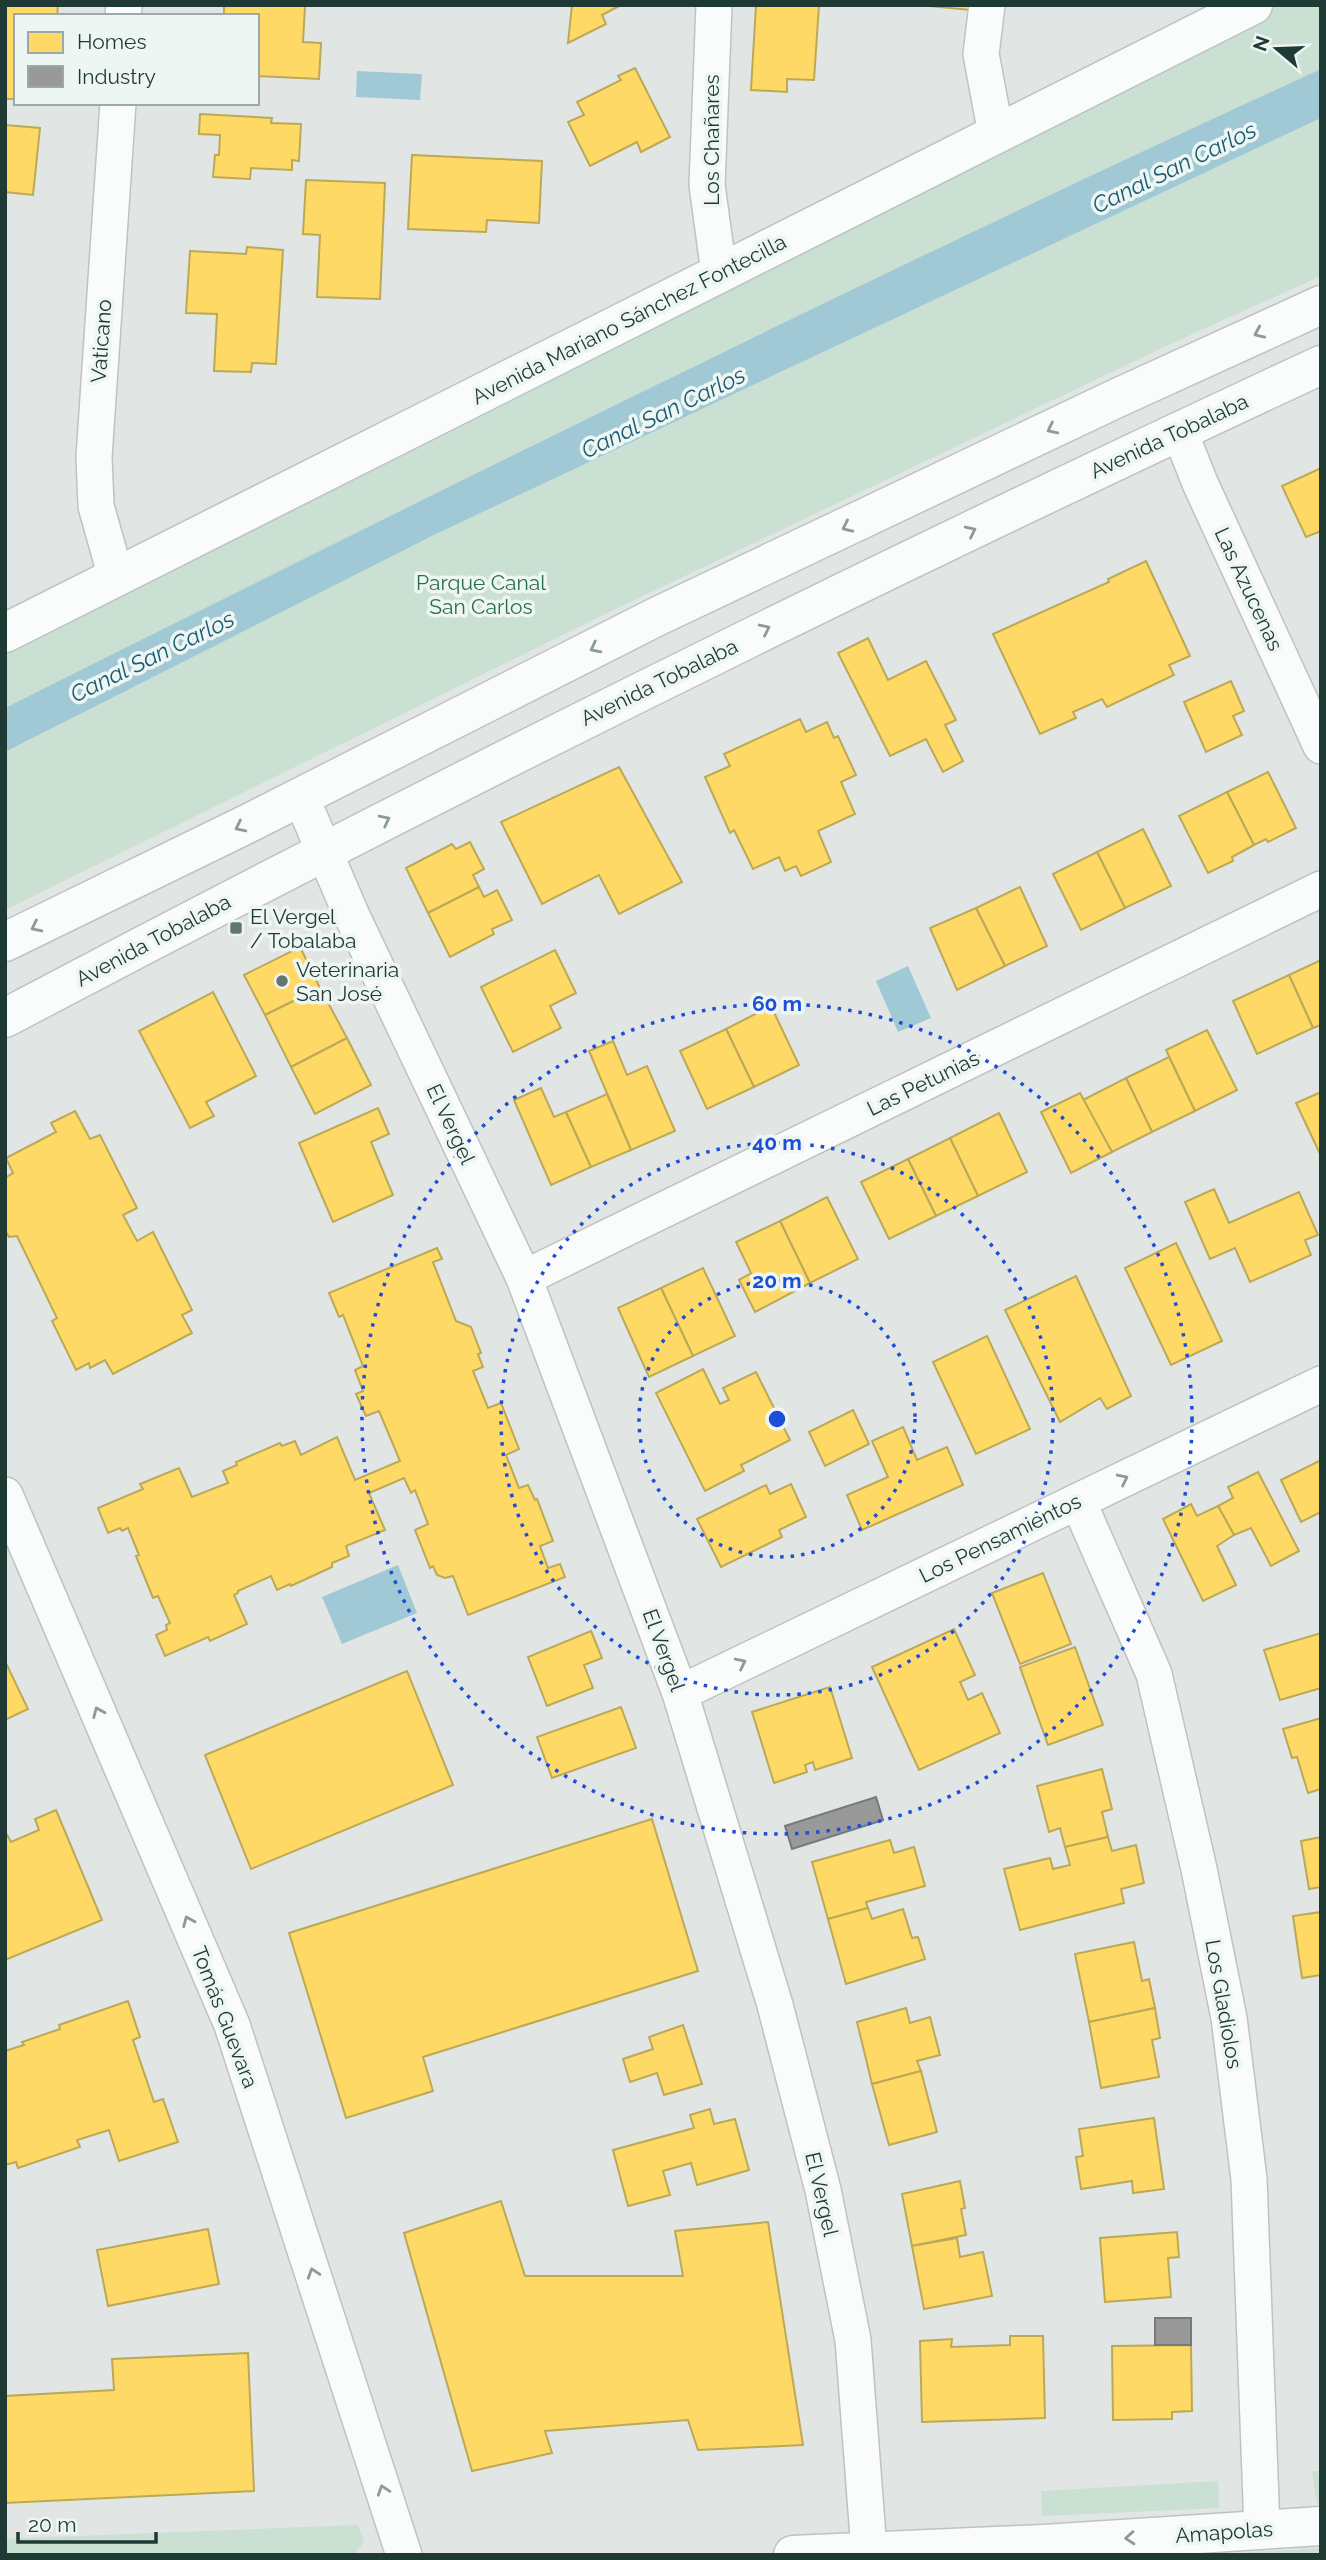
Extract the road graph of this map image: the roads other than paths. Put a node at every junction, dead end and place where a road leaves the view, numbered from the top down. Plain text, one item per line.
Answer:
1 (714, 5) edge
2 (987, 5) edge
3 (1253, 5) edge
4 (1215, 14) edge
5 (118, 105) edge
6 (996, 134) junction
7 (719, 274) junction
8 (1321, 305) edge
9 (1321, 365) edge
10 (1179, 430) junction
11 (116, 577) junction
12 (5, 633) edge
13 (1321, 746) edge
14 (301, 797) junction
15 (324, 851) junction
16 (1321, 889) edge
17 (5, 942) edge
18 (5, 1018) edge
19 (524, 1278) junction
20 (1321, 1384) edge
21 (5, 1495) edge
22 (1078, 1501) junction
23 (680, 1693) junction
24 (1321, 2526) edge
25 (1262, 2529) junction
26 (1049, 2549) edge
27 (869, 2550) junction
28 (404, 2555) edge
29 (793, 2555) edge

1 - 7 street, Los Chañares
2 - 6 street
3 - 4 main road, Avenida Mariano Sánchez Fontecilla
4 - 6 main road, Avenida Mariano Sánchez Fontecilla
5 - 11 street, Vaticano
6 - 7 main road, Avenida Mariano Sánchez Fontecilla
7 - 11 main road, Avenida Mariano Sánchez Fontecilla
8 -> 14 main road
9 - 10 main road, Avenida Tobalaba
10 - 13 street, Las Azucenas
15 -> 10 main road, Avenida Tobalaba
11 - 12 main road, Avenida Mariano Sánchez Fontecilla
14 - 15 street, El Vergel
14 -> 17 main road
15 - 18 main road, Avenida Tobalaba
15 - 19 street, El Vergel
16 - 19 street, Las Petunias
19 - 23 street, El Vergel
22 -> 20 street, Los Pensamientos
28 -> 21 street, Tomás Guevara
23 -> 22 street, Los Pensamientos
22 - 25 street, Los Gladiolos
23 - 27 street, El Vergel
24 - 25 main road, Amapolas
25 -> 26 main road, Amapolas
26 - 27 main road, Amapolas
27 - 29 main road, Amapolas

